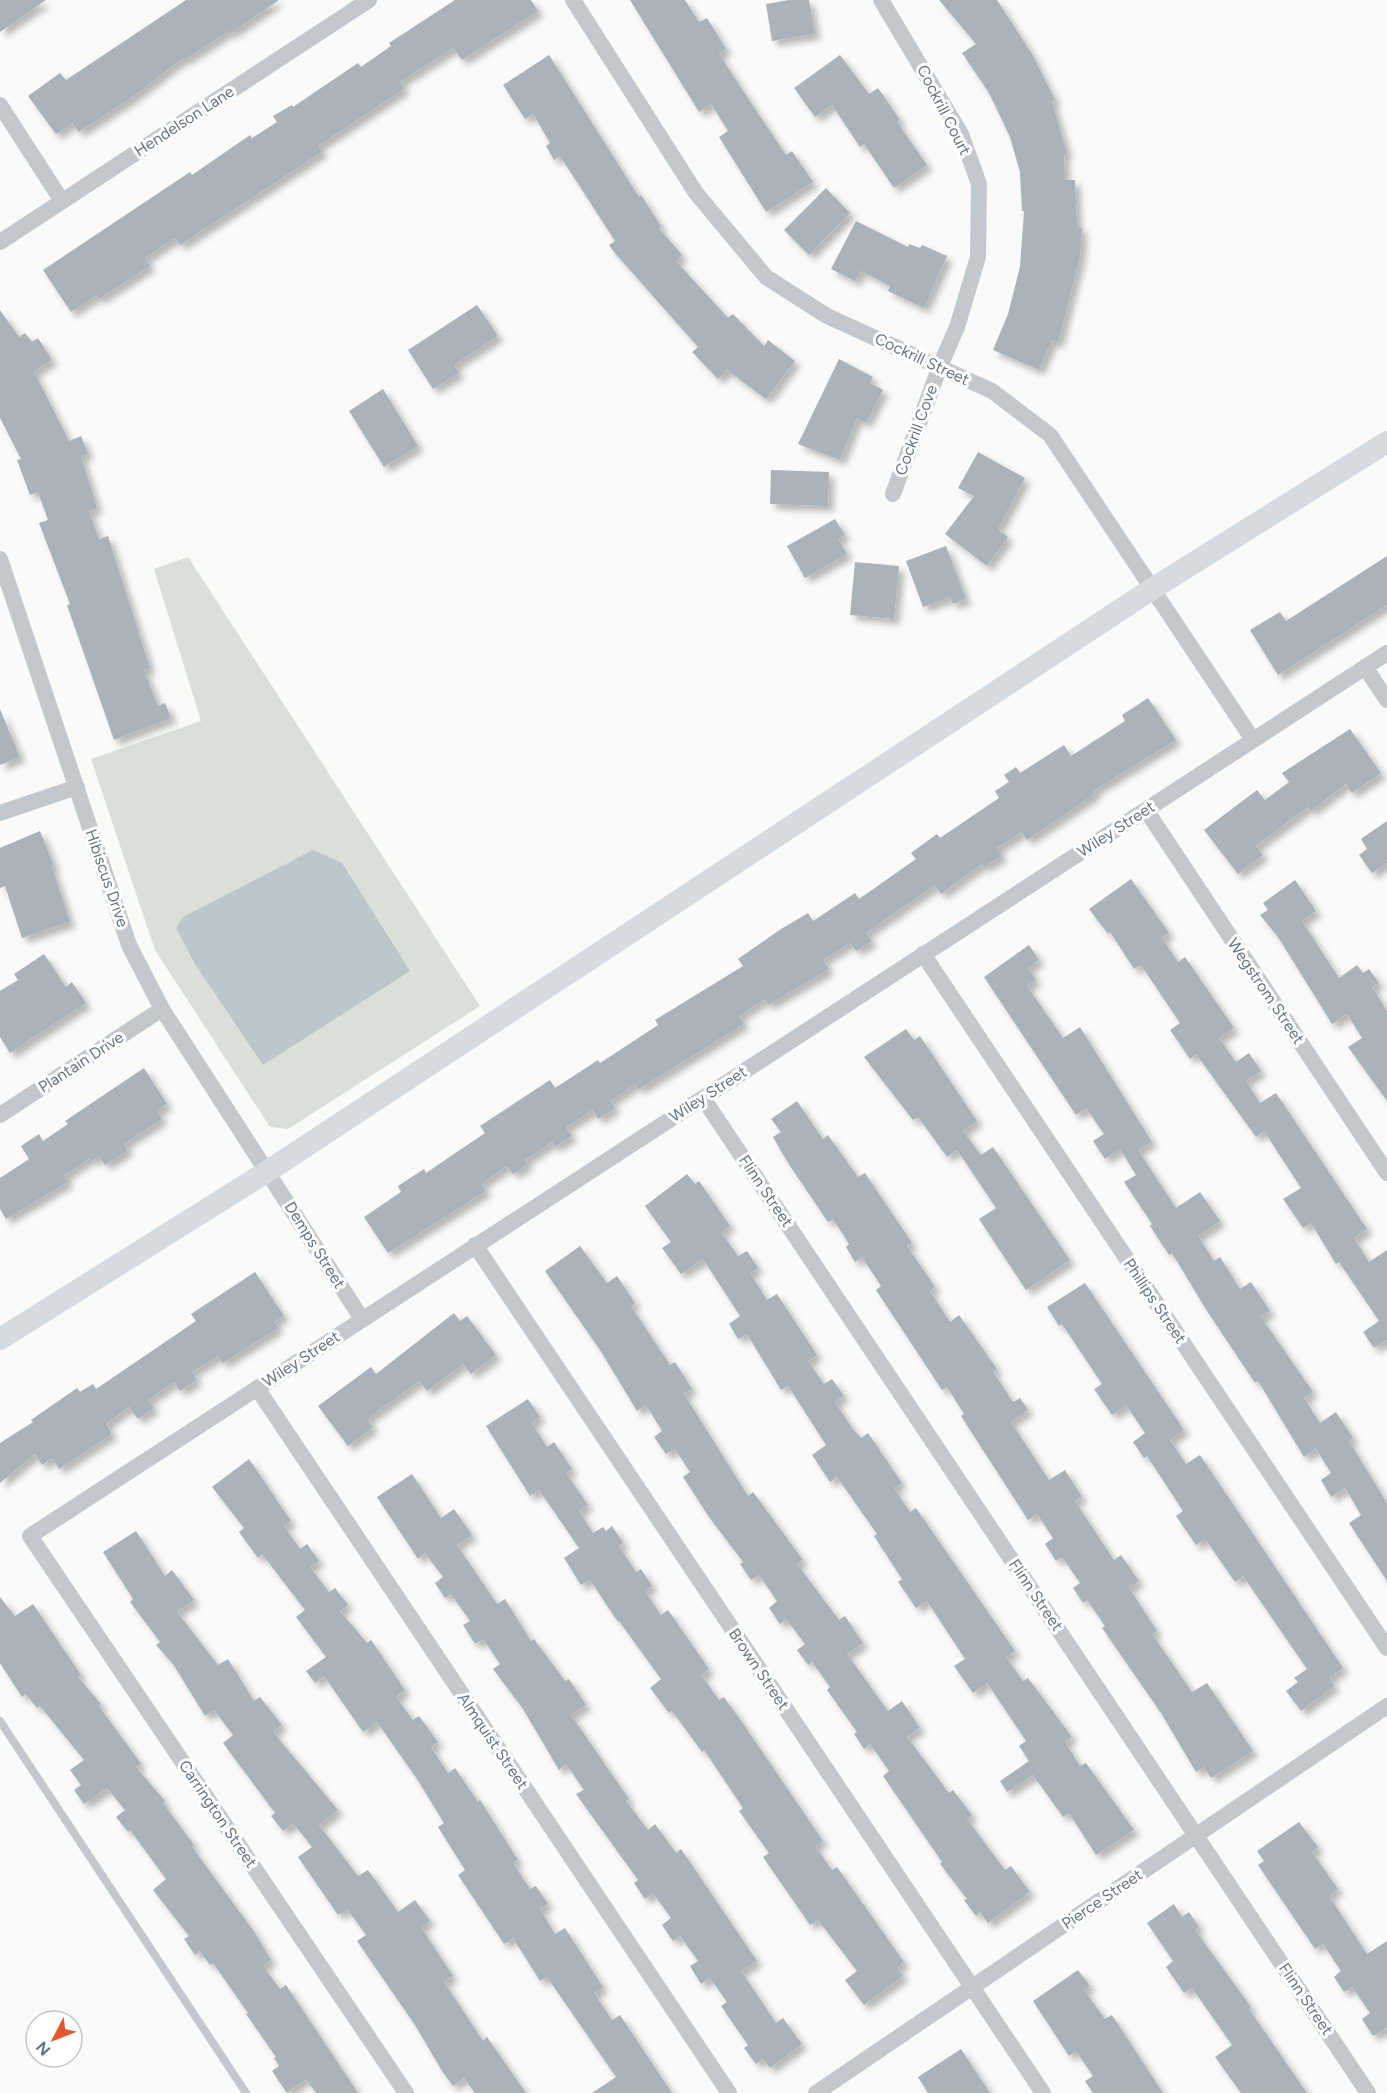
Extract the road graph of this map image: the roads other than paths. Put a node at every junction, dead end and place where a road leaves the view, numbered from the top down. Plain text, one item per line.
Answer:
1 (369, 0) edge
2 (573, 0) edge
3 (881, 0) edge
4 (0, 105) edge
5 (62, 201) junction
6 (0, 242) edge
7 (940, 366) junction
8 (1387, 442) edge
9 (893, 494) dead end
10 (0, 560) edge
11 (1152, 589) junction
12 (1387, 652) edge
13 (1365, 667) junction
14 (1387, 700) edge
15 (1253, 740) junction
16 (77, 787) junction
17 (1146, 810) junction
18 (0, 813) edge
19 (923, 954) junction
20 (162, 1009) junction
21 (703, 1098) junction
22 (0, 1115) edge
23 (268, 1171) junction
24 (1387, 1173) edge
25 (476, 1245) junction
26 (362, 1319) junction
27 (0, 1339) edge
28 (257, 1388) junction
29 (30, 1536) joint
30 (1387, 1648) edge
31 (1387, 1706) edge
32 (0, 1721) edge
33 (1196, 1835) junction
34 (971, 1988) junction
35 (246, 2093) edge
36 (406, 2093) edge
37 (729, 2093) edge
38 (816, 2093) edge
39 (1042, 2093) edge
40 (1368, 2093) edge

1 - 5 street, Hendelson Lane
2 - 7 street, Cockrill Street
3 - 7 street, Cockrill Court
4 - 5 street
5 - 6 street, Hendelson Lane
7 - 9 street, Cockrill Cove
7 - 11 street, Cockrill Street
8 - 11 main road
10 - 16 street, Hibiscus Drive
11 - 15 street, Cockrill Street
11 - 23 main road
12 - 13 street, Wiley Street
13 - 14 street
13 - 15 street, Wiley Street
15 - 17 street, Wiley Street
16 - 18 street
16 - 20 street, Hibiscus Drive
17 - 19 street, Wiley Street
17 - 24 street, Wegstrom Street
19 - 21 street, Wiley Street
19 - 30 street, Phillips Street
20 - 22 street, Plantain Drive
20 - 23 street, Hibiscus Drive
21 - 25 street, Wiley Street
21 - 33 street, Flinn Street
23 - 26 street, Demps Street
23 - 27 main road
25 - 26 street, Wiley Street
25 - 34 street, Brown Street
26 - 28 street, Wiley Street
28 - 29 street, Wiley Street
28 - 37 street, Almquist Street
29 - 36 street, Carrington Street
31 - 33 street, Pierce Street
32 - 35 lane
33 - 34 street, Pierce Street
33 - 40 street, Flinn Street
34 - 38 street, Pierce Street
34 - 39 street, Brown Street

